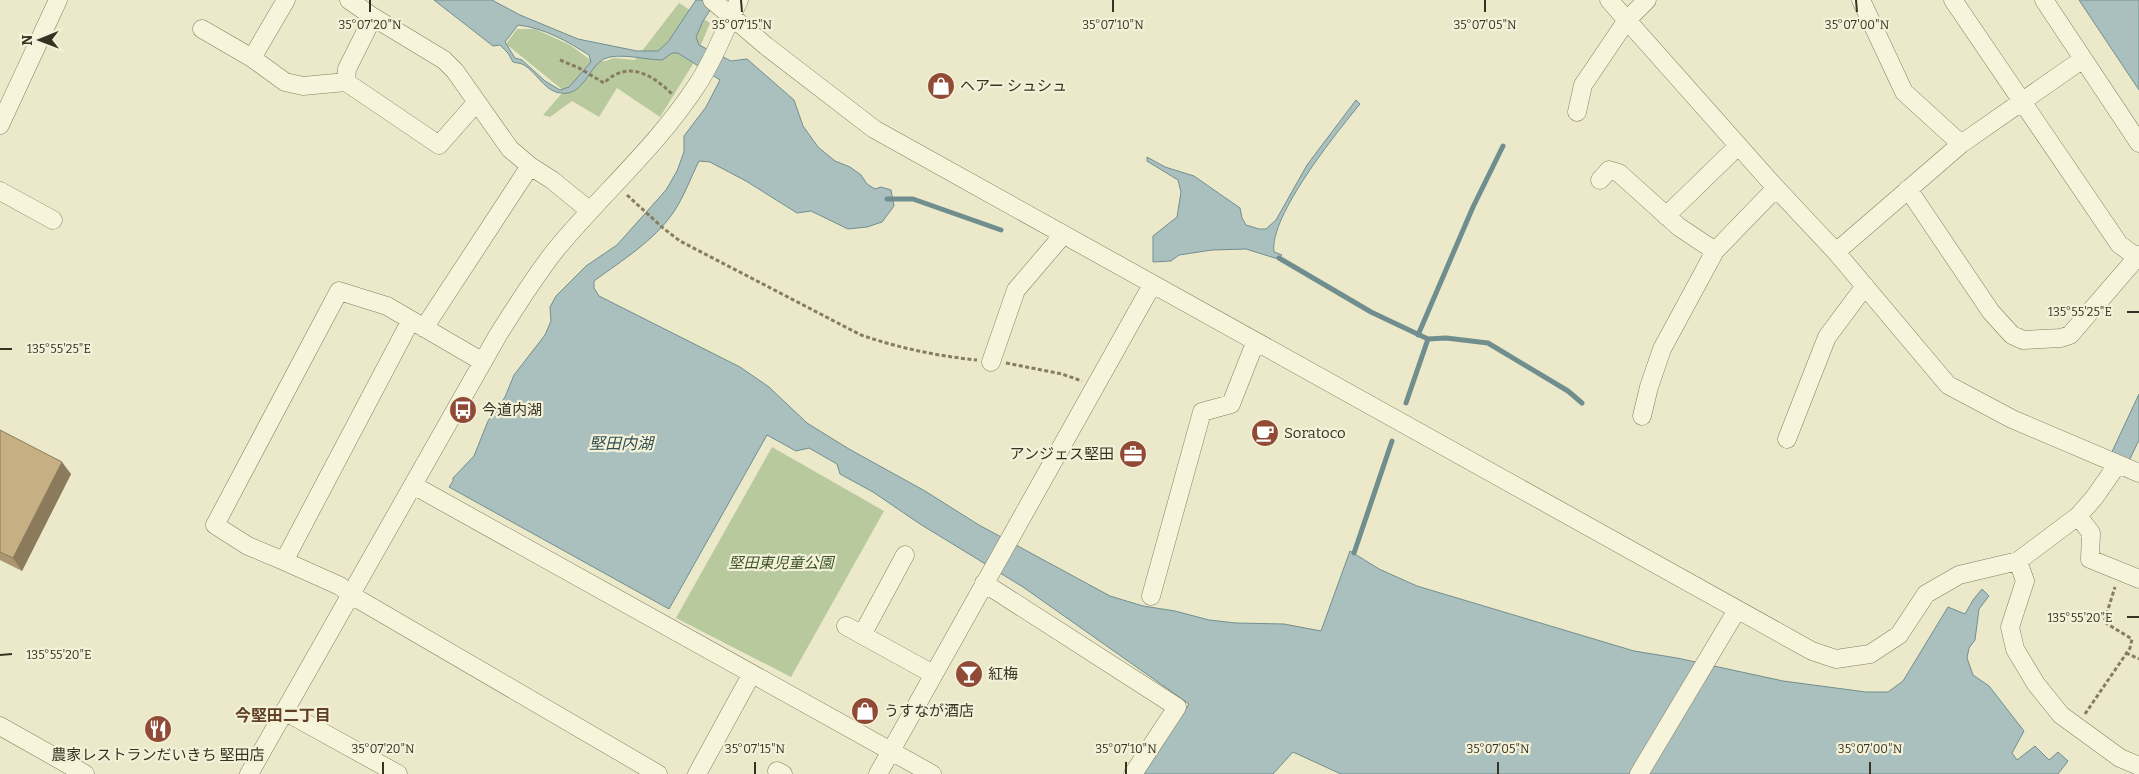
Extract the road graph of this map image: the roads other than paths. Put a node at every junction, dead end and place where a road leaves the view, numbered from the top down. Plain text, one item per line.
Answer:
1 (58, 0) edge
2 (286, 0) edge
3 (349, 0) edge
4 (740, 0) edge
5 (1609, 0) edge
6 (1647, 0) edge
7 (1860, 0) edge
8 (1953, 0) edge
9 (2044, 0) edge
10 (715, 2) edge
11 (373, 17) junction
12 (731, 17) junction
13 (1627, 20) junction
14 (202, 29) dead end
15 (252, 58) junction
16 (2083, 59) junction
17 (346, 82) junction
18 (2021, 102) junction
19 (476, 103) junction
20 (1577, 112) dead end
21 (0, 125) edge
22 (2139, 143) edge
23 (1962, 144) junction
24 (1738, 146) junction
25 (530, 166) junction
26 (1600, 180) dead end
27 (1776, 188) junction
28 (1908, 189) junction
29 (0, 191) edge
30 (590, 211) junction
31 (1666, 216) junction
32 (54, 220) dead end
33 (1063, 235) junction
34 (1715, 251) junction
35 (1836, 252) junction
36 (2138, 257) edge
37 (1152, 285) junction
38 (1865, 286) junction
39 (418, 324) junction
40 (1255, 342) junction
41 (483, 362) junction
42 (991, 362) road end
43 (1642, 416) dead end
44 (1787, 439) dead end
45 (2117, 465) junction
46 (2139, 473) edge
47 (413, 485) junction
48 (2078, 516) junction
49 (905, 555) dead end
50 (2018, 560) junction
51 (284, 561) junction
52 (988, 576) junction
53 (2139, 579) edge
54 (351, 595) junction
55 (1150, 596) dead end
56 (1737, 610) junction
57 (846, 626) dead end
58 (862, 635) junction
59 (933, 674) junction
60 (751, 675) junction
61 (284, 711) junction
62 (0, 726) edge
63 (890, 752) junction
64 (2139, 766) edge
65 (85, 774) edge
66 (249, 774) edge
67 (398, 774) edge
68 (658, 774) edge
69 (696, 774) edge
70 (878, 774) edge
71 (932, 774) edge
72 (1133, 774) edge
73 (1639, 774) edge

1 - 21 street
2 - 15 street
3 - 11 street
4 - 12 street
5 - 13 street
6 - 13 street
7 - 23 street
8 - 18 street
9 - 16 street
10 - 12 street
11 - 17 street
11 - 19 street
12 - 30 street
12 - 33 street
13 - 20 street
13 - 24 street
14 - 15 street
15 - 17 street
16 - 18 street
16 - 22 street
17 - 19 street
18 - 23 street
18 - 36 street
19 - 25 street
23 - 28 street
24 - 27 street
24 - 31 street
25 - 30 street
25 - 39 street
26 - 31 street
27 - 34 street
27 - 35 street
28 - 35 street
28 - 36 street
29 - 32 street
30 - 41 street
31 - 34 street
33 - 37 street
33 - 42 street
34 - 43 street
35 - 38 street
37 - 40 street
37 - 52 street
38 - 44 street
38 - 45 street
39 - 41 street
39 - 51 street
39 - 51 street
40 - 55 street
40 - 56 street
41 - 47 street
45 - 46 street
45 - 48 street
47 - 54 street
47 - 60 street
48 - 50 street
48 - 53 street
49 - 58 street
50 - 56 street
50 - 64 street
51 - 54 street
52 - 59 street
52 - 72 street
54 - 61 street
54 - 68 street
56 - 73 street
57 - 58 street
58 - 59 street
59 - 63 street
60 - 63 street
60 - 69 street
61 - 66 street
61 - 67 street
62 - 65 street
63 - 70 street
63 - 71 street

